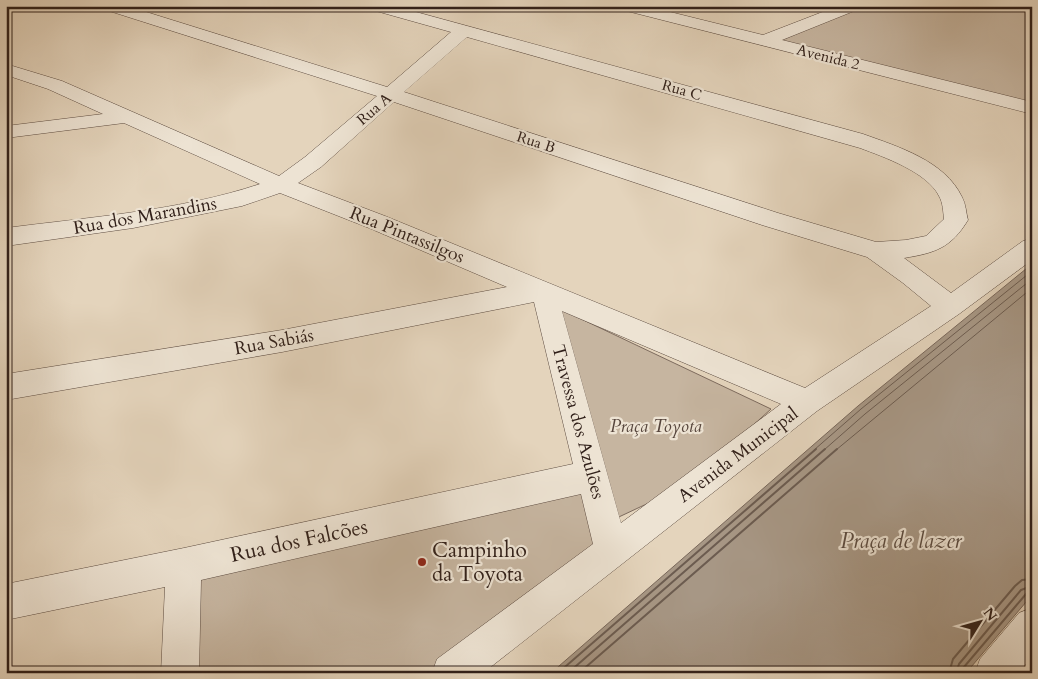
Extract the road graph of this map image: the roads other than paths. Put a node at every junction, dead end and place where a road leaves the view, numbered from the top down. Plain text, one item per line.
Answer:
1 (109, 6) edge
2 (375, 6) edge
3 (625, 6) edge
4 (852, 6) edge
5 (464, 30) junction
6 (764, 41) junction
7 (6, 69) edge
8 (390, 94) junction
9 (1032, 108) edge
10 (127, 117) junction
11 (6, 132) edge
12 (281, 185) junction
13 (956, 220) joint
14 (6, 238) edge
15 (1032, 247) edge
16 (876, 251) junction
17 (542, 292) junction
18 (950, 307) junction
19 (6, 387) edge
20 (808, 402) junction
21 (591, 476) junction
22 (612, 551) junction
23 (184, 566) junction
24 (6, 602) edge
25 (1032, 626) edge
26 (180, 673) edge
27 (451, 673) edge
28 (994, 673) edge

1 - 8 street, Rua B
2 - 5 street, Rua C
3 - 6 street, Avenida 2
4 - 6 street
5 - 8 street, Rua A
5 - 13 street, Rua C
6 - 9 street, Avenida 2
7 - 10 street, Rua Pintassilgos
8 - 12 street, Rua A
8 - 16 street, Rua B
10 - 11 street
10 - 12 street, Rua Pintassilgos
12 - 14 street, Rua dos Marandins
12 - 17 street, Rua Pintassilgos
13 - 16 street, Rua B
15 - 18 street, Avenida Municipal
16 - 18 street
17 - 19 street, Rua Sabiás
17 - 20 street, Rua Pintassilgos
17 - 21 street, Travessa dos Azulões
18 - 20 street, Avenida Municipal
20 - 22 street, Avenida Municipal
21 - 22 street, Travessa dos Azulões
21 - 23 street, Rua dos Falcões
22 - 27 street, Avenida Municipal
23 - 24 street, Rua dos Falcões
23 - 26 street
25 - 28 street

